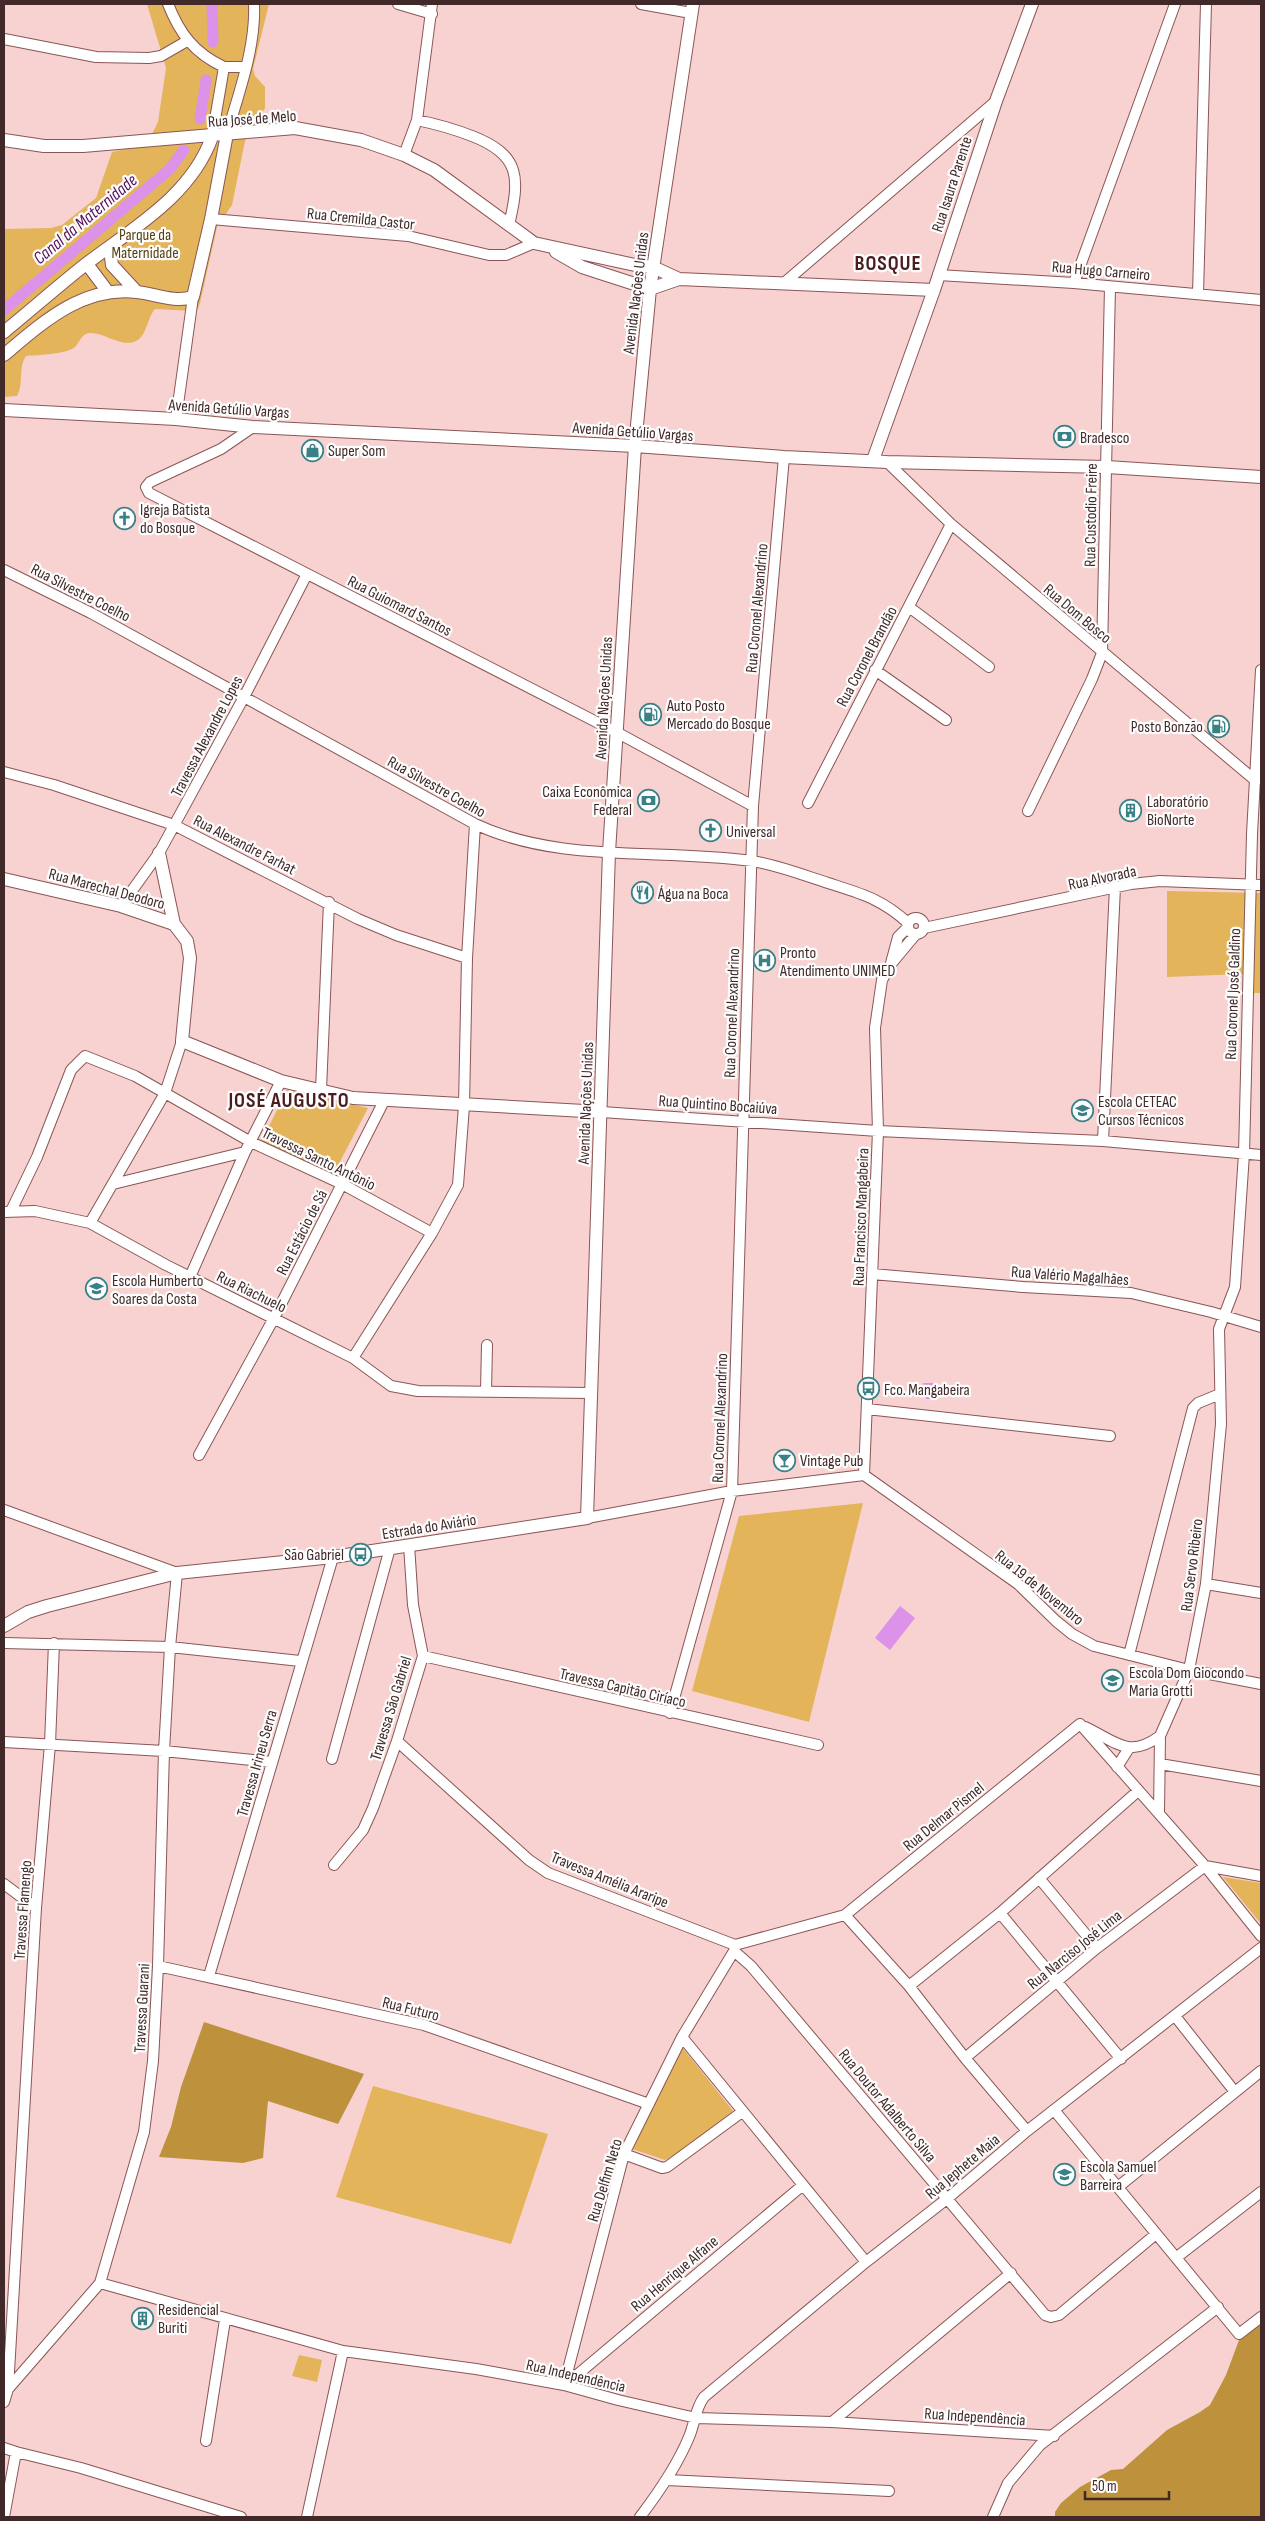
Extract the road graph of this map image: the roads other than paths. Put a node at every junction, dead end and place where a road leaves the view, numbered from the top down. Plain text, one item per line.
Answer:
1 (168, 4) edge
2 (254, 4) edge
3 (398, 4) edge
4 (641, 4) edge
5 (1032, 4) edge
6 (1175, 4) edge
7 (1206, 4) edge
8 (692, 8) edge
9 (432, 9) edge
10 (4, 39) edge
11 (187, 41) junction
12 (224, 67) junction
13 (246, 67) junction
14 (996, 101) junction
15 (417, 120) junction
16 (227, 134) junction
17 (212, 137) junction
18 (4, 140) edge
19 (404, 155) junction
20 (211, 219) junction
21 (509, 225) junction
22 (534, 243) junction
23 (550, 248) junction
24 (110, 249) junction
25 (87, 264) junction
26 (653, 266) junction
27 (938, 275) junction
28 (679, 279) junction
29 (784, 283) junction
30 (1074, 284) junction
31 (1110, 287) junction
32 (650, 289) junction
33 (934, 290) junction
34 (136, 291) junction
35 (108, 292) junction
36 (1198, 294) junction
37 (193, 297) junction
38 (1261, 300) edge
39 (4, 332) edge
40 (4, 356) edge
41 (4, 410) edge
42 (176, 420) junction
43 (253, 427) junction
44 (635, 446) junction
45 (784, 457) junction
46 (873, 460) junction
47 (887, 462) junction
48 (1107, 466) junction
49 (1261, 477) edge
50 (951, 524) junction
51 (4, 570) edge
52 (307, 574) junction
53 (909, 607) junction
54 (1102, 653) junction
55 (989, 667) dead end
56 (875, 670) junction
57 (1261, 670) edge
58 (244, 697) junction
59 (946, 720) dead end
60 (618, 733) junction
61 (4, 772) edge
62 (1256, 781) junction
63 (808, 803) dead end
64 (753, 806) junction
65 (1028, 811) dead end
66 (475, 824) junction
67 (174, 825) junction
68 (609, 852) junction
69 (159, 853) junction
70 (752, 861) junction
71 (4, 880) edge
72 (1261, 885) edge
73 (1250, 886) junction
74 (1116, 887) junction
75 (329, 902) junction
76 (122, 906) junction
77 (174, 924) junction
78 (916, 925) junction
79 (467, 958) junction
80 (182, 1041) junction
81 (281, 1080) junction
82 (321, 1090) junction
83 (164, 1093) junction
84 (385, 1100) junction
85 (464, 1106) junction
86 (602, 1112) junction
87 (742, 1121) junction
88 (878, 1131) junction
89 (1103, 1141) junction
90 (251, 1142) junction
91 (245, 1152) junction
92 (1244, 1154) junction
93 (1261, 1155) edge
94 (114, 1184) junction
95 (342, 1184) junction
96 (8, 1211) edge
97 (90, 1223) junction
98 (432, 1233) junction
99 (872, 1274) junction
100 (190, 1276) junction
101 (1223, 1316) junction
102 (274, 1318) junction
103 (1261, 1328) edge
104 (487, 1345) dead end
105 (353, 1358) junction
106 (486, 1391) junction
107 (590, 1393) junction
108 (1220, 1394) junction
109 (867, 1409) junction
110 (1110, 1436) dead end
111 (198, 1455) dead end
112 (864, 1475) junction
113 (732, 1491) junction
114 (4, 1510) edge
115 (588, 1518) junction
116 (408, 1545) junction
117 (390, 1548) junction
118 (333, 1558) junction
119 (177, 1573) junction
120 (1206, 1584) junction
121 (1261, 1593) edge
122 (4, 1626) edge
123 (4, 1643) edge
124 (54, 1643) junction
125 (170, 1647) junction
126 (1129, 1655) junction
127 (423, 1656) junction
128 (300, 1661) junction
129 (1189, 1670) junction
130 (1261, 1684) edge
131 (670, 1714) junction
132 (1080, 1724) junction
133 (1160, 1736) junction
134 (397, 1741) junction
135 (4, 1742) edge
136 (50, 1744) junction
137 (818, 1746) dead end
138 (1129, 1748) junction
139 (164, 1751) junction
140 (332, 1760) dead end
141 (272, 1762) junction
142 (1160, 1764) junction
143 (1117, 1767) junction
144 (1261, 1781) edge
145 (1138, 1791) junction
146 (1159, 1813) junction
147 (334, 1865) dead end
148 (1205, 1866) junction
149 (1261, 1876) edge
150 (1039, 1878) junction
151 (4, 1884) edge
152 (36, 1908) junction
153 (1000, 1913) junction
154 (845, 1915) junction
155 (1261, 1936) edge
156 (734, 1948) junction
157 (1097, 1948) junction
158 (1261, 1948) edge
159 (158, 1966) junction
160 (209, 1976) junction
161 (1056, 1982) junction
162 (909, 1986) junction
163 (1175, 2016) junction
164 (682, 2037) junction
165 (965, 2058) junction
166 (1121, 2058) junction
167 (1261, 2071) edge
168 (1235, 2092) junction
169 (649, 2104) junction
170 (1054, 2110) junction
171 (742, 2112) junction
172 (1026, 2131) junction
173 (624, 2154) junction
174 (803, 2185) junction
175 (1118, 2187) junction
176 (1261, 2192) edge
177 (948, 2198) junction
178 (1156, 2234) junction
179 (1177, 2257) junction
180 (866, 2262) junction
181 (1011, 2273) junction
182 (100, 2283) junction
183 (1218, 2307) junction
184 (1261, 2318) edge
185 (225, 2320) junction
186 (343, 2351) junction
187 (564, 2385) junction
188 (8, 2389) junction
189 (4, 2402) edge
190 (696, 2418) junction
191 (832, 2422) junction
192 (1054, 2436) junction
193 (206, 2441) dead end
194 (4, 2448) edge
195 (16, 2452) junction
196 (667, 2480) junction
197 (889, 2491) dead end
198 (4, 2517) edge
199 (241, 2517) edge
200 (307, 2517) edge
201 (640, 2517) edge
202 (993, 2517) edge

1 - 11 street
2 - 13 street
3 - 9 street
4 - 8 street
5 - 14 street, Rua Isaura Parente
6 - 30 street
7 - 36 street
8 - 26 street, Avenida Nações Unidas
9 - 15 street
10 - 11 street
11 - 12 street
12 - 13 street
12 - 17 street
13 - 16 street
14 - 27 street, Rua Isaura Parente
14 - 29 street
15 - 19 street
15 - 21 street
16 - 17 street, Rua José de Melo
16 - 19 street, Rua José de Melo
16 - 20 street
17 - 18 street, Rua José de Melo
17 - 24 street
19 - 21 street, Rua José de Melo
20 - 22 street, Rua Cremilda Castor
20 - 37 street
21 - 22 street, Rua José de Melo
22 - 23 street, Rua José de Melo
23 - 26 street
23 - 32 street
24 - 25 street
24 - 34 street
25 - 35 street
25 - 39 street
26 - 28 street
26 - 32 street, Avenida Nações Unidas
27 - 30 street, Rua Hugo Carneiro
27 - 33 street, Rua Isaura Parente
28 - 29 street
28 - 32 street
29 - 33 street
30 - 31 street, Rua Hugo Carneiro
31 - 36 street, Rua Hugo Carneiro
31 - 48 street, Rua Custodio Freire
32 - 44 street, Avenida Nações Unidas
33 - 46 street, Rua Isaura Parente
34 - 35 street
34 - 37 street
35 - 40 street
36 - 38 street, Rua Hugo Carneiro
37 - 42 street
41 - 42 street, Avenida Getúlio Vargas
42 - 43 street, Avenida Getúlio Vargas
43 - 44 street, Avenida Getúlio Vargas
43 - 52 street, Rua Guiomard Santos
44 - 45 street, Avenida Getúlio Vargas
44 - 60 street, Avenida Nações Unidas
45 - 46 street, Avenida Getúlio Vargas
45 - 64 street, Rua Coronel Alexandrino
46 - 47 street, Avenida Getúlio Vargas
47 - 48 street, Avenida Getúlio Vargas
47 - 50 street, Rua Dom Bosco
48 - 49 street, Avenida Getúlio Vargas
48 - 54 street, Rua Custodio Freire
50 - 53 street, Rua Coronel Brandão
50 - 54 street, Rua Dom Bosco
51 - 58 street, Rua Silvestre Coelho
52 - 58 street, Travessa Alexandre Lopes
52 - 60 street, Rua Guiomard Santos
53 - 55 street
53 - 56 street, Rua Coronel Brandão
54 - 62 street, Rua Dom Bosco
54 - 65 street, Rua Custodio Freire
56 - 59 street
56 - 63 street, Rua Coronel Brandão
57 - 62 street, Rua Coronel José Galdino
58 - 66 street, Rua Silvestre Coelho
58 - 67 street, Travessa Alexandre Lopes
60 - 64 street, Rua Guiomard Santos
60 - 68 street, Avenida Nações Unidas
61 - 67 street, Rua Alexandre Farhat
62 - 73 street, Rua Coronel José Galdino
64 - 70 street, Rua Coronel Alexandrino
66 - 68 street, Rua Silvestre Coelho
66 - 79 street
67 - 69 street, Travessa Alexandre Lopes
67 - 75 street, Rua Alexandre Farhat
68 - 70 street, Rua Silvestre Coelho
68 - 86 street, Avenida Nações Unidas
69 - 76 street, Travessa Alexandre Lopes
69 - 77 street
70 - 78 street, Rua Silvestre Coelho
70 - 87 street, Rua Coronel Alexandrino
71 - 76 street, Rua Marechal Deodoro
72 - 73 street, Rua Alvorada
73 - 74 street, Rua Alvorada
73 - 92 street, Rua Coronel José Galdino
74 - 78 street, Rua Alvorada
74 - 89 street
75 - 79 street, Rua Alexandre Farhat
75 - 82 street
76 - 77 street, Rua Marechal Deodoro
77 - 80 street, Rua Marechal Deodoro
78 - 88 street, Rua Francisco Mangabeira
79 - 85 street
80 - 81 street, Rua Quintino Bocaiúva
80 - 83 street, Rua Marechal Deodoro
81 - 82 street, Rua Quintino Bocaiúva
81 - 90 street
82 - 84 street, Rua Quintino Bocaiúva
83 - 90 street, Travessa Santo Antônio
83 - 94 street, Rua Marechal Deodoro
83 - 96 street, Travessa Santo Antônio
84 - 85 street, Rua Quintino Bocaiúva
84 - 95 street, Rua Estácio de Sá
85 - 86 street, Rua Quintino Bocaiúva
85 - 98 street
86 - 87 street, Rua Quintino Bocaiúva
86 - 107 street, Avenida Nações Unidas
87 - 88 street, Rua Quintino Bocaiúva
87 - 113 street, Rua Coronel Alexandrino
88 - 89 street, Rua Quintino Bocaiúva
88 - 99 street, Rua Francisco Mangabeira
89 - 92 street, Rua Quintino Bocaiúva
90 - 91 street
90 - 95 street, Travessa Santo Antônio
91 - 94 street
91 - 100 street
92 - 93 street, Rua Quintino Bocaiúva
92 - 101 street, Rua Coronel José Galdino
94 - 97 street, Rua Marechal Deodoro
95 - 98 street, Travessa Santo Antônio
95 - 102 street, Rua Estácio de Sá
96 - 97 street, Rua Riachuelo
97 - 100 street, Rua Riachuelo
98 - 105 street
99 - 101 street, Rua Valério Magalhães
99 - 109 street, Rua Francisco Mangabeira
100 - 102 street, Rua Riachuelo
101 - 103 street, Rua Valério Magalhães
101 - 108 street, Rua Servo Ribeiro
102 - 105 street, Rua Riachuelo
102 - 111 street, Rua Estácio de Sá
104 - 106 street
105 - 106 street, Rua Riachuelo
106 - 107 street, Rua Riachuelo
107 - 115 street, Avenida Nações Unidas
108 - 120 street, Rua Servo Ribeiro
108 - 126 street
109 - 110 street
109 - 112 street, Rua Francisco Mangabeira
112 - 113 street, Estrada do Aviário
112 - 126 street, Rua 19 de Novembro
113 - 115 street, Estrada do Aviário
113 - 131 street, Rua Coronel Alexandrino
114 - 119 street
115 - 116 street, Estrada do Aviário
116 - 117 street, Estrada do Aviário
116 - 127 street, Travessa São Gabriel
117 - 118 street, Estrada do Aviário
117 - 140 street
118 - 119 street, Estrada do Aviário
118 - 128 street, Travessa Irineu Serra
119 - 122 street, Estrada do Aviário
119 - 125 street, Travessa Guarani
120 - 121 street
120 - 129 street, Rua Servo Ribeiro
123 - 124 street
124 - 125 street
124 - 136 street, Travessa Flamengo
125 - 128 street
125 - 139 street, Travessa Guarani
126 - 129 street, Rua 19 de Novembro
127 - 131 street, Travessa Capitão Ciríaco
127 - 134 street, Travessa São Gabriel
128 - 141 street, Travessa Irineu Serra
129 - 130 street, Rua 19 de Novembro
129 - 133 street, Rua Servo Ribeiro
131 - 137 street, Travessa Capitão Ciríaco
132 - 138 street
132 - 143 street
132 - 154 street, Rua Delmar Pismel
133 - 138 street
133 - 142 street, Rua Servo Ribeiro
134 - 147 street, Travessa São Gabriel
134 - 156 street, Travessa Amélia Araripe
135 - 136 street
136 - 139 street
136 - 152 street, Travessa Flamengo
138 - 143 street
139 - 141 street
139 - 159 street, Travessa Guarani
141 - 160 street, Travessa Irineu Serra
142 - 144 street
142 - 146 street, Rua Servo Ribeiro
143 - 145 street
145 - 146 street
145 - 150 street
146 - 148 street
148 - 149 street
148 - 155 street
148 - 157 street, Rua Narciso José Lima
150 - 153 street
150 - 157 street
151 - 152 street
152 - 188 street, Travessa Flamengo
153 - 161 street
153 - 162 street
154 - 156 street, Rua Delmar Pismel
154 - 162 street
156 - 164 street, Rua Delfim Neto
156 - 177 street, Rua Doutor Adalberto Silva
157 - 161 street, Rua Narciso José Lima
158 - 163 street, Rua Jephete Maia
159 - 160 street, Rua Futuro
159 - 182 street, Travessa Guarani
160 - 169 street, Rua Futuro
161 - 165 street, Rua Narciso José Lima
161 - 166 street
162 - 165 street
163 - 166 street, Rua Jephete Maia
163 - 168 street
164 - 169 street, Rua Delfim Neto
164 - 171 street
165 - 172 street
166 - 170 street, Rua Jephete Maia
167 - 168 street
168 - 175 street
169 - 173 street, Rua Delfim Neto
170 - 172 street, Rua Jephete Maia
170 - 175 street
171 - 173 street
171 - 174 street
172 - 177 street, Rua Jephete Maia
173 - 187 street, Rua Delfim Neto
174 - 180 street
174 - 187 street, Rua Henrique Alfane
175 - 178 street
176 - 179 street
177 - 180 street, Rua Jephete Maia
177 - 181 street, Rua Doutor Adalberto Silva
178 - 179 street
178 - 181 street, Rua Doutor Adalberto Silva
179 - 183 street
180 - 190 street, Rua Jephete Maia
181 - 191 street
182 - 185 street, Rua Independência
182 - 188 street, Travessa Guarani
183 - 184 street
183 - 192 street
185 - 186 street, Rua Independência
185 - 193 street
186 - 187 street, Rua Independência
186 - 200 street
187 - 190 street, Rua Independência
188 - 189 street, Travessa Guarani
190 - 191 street, Rua Independência
190 - 196 street, Rua Jephete Maia
191 - 192 street, Rua Independência
192 - 202 street
194 - 195 street
195 - 198 street
195 - 199 street
196 - 197 street
196 - 201 street, Rua Jephete Maia

